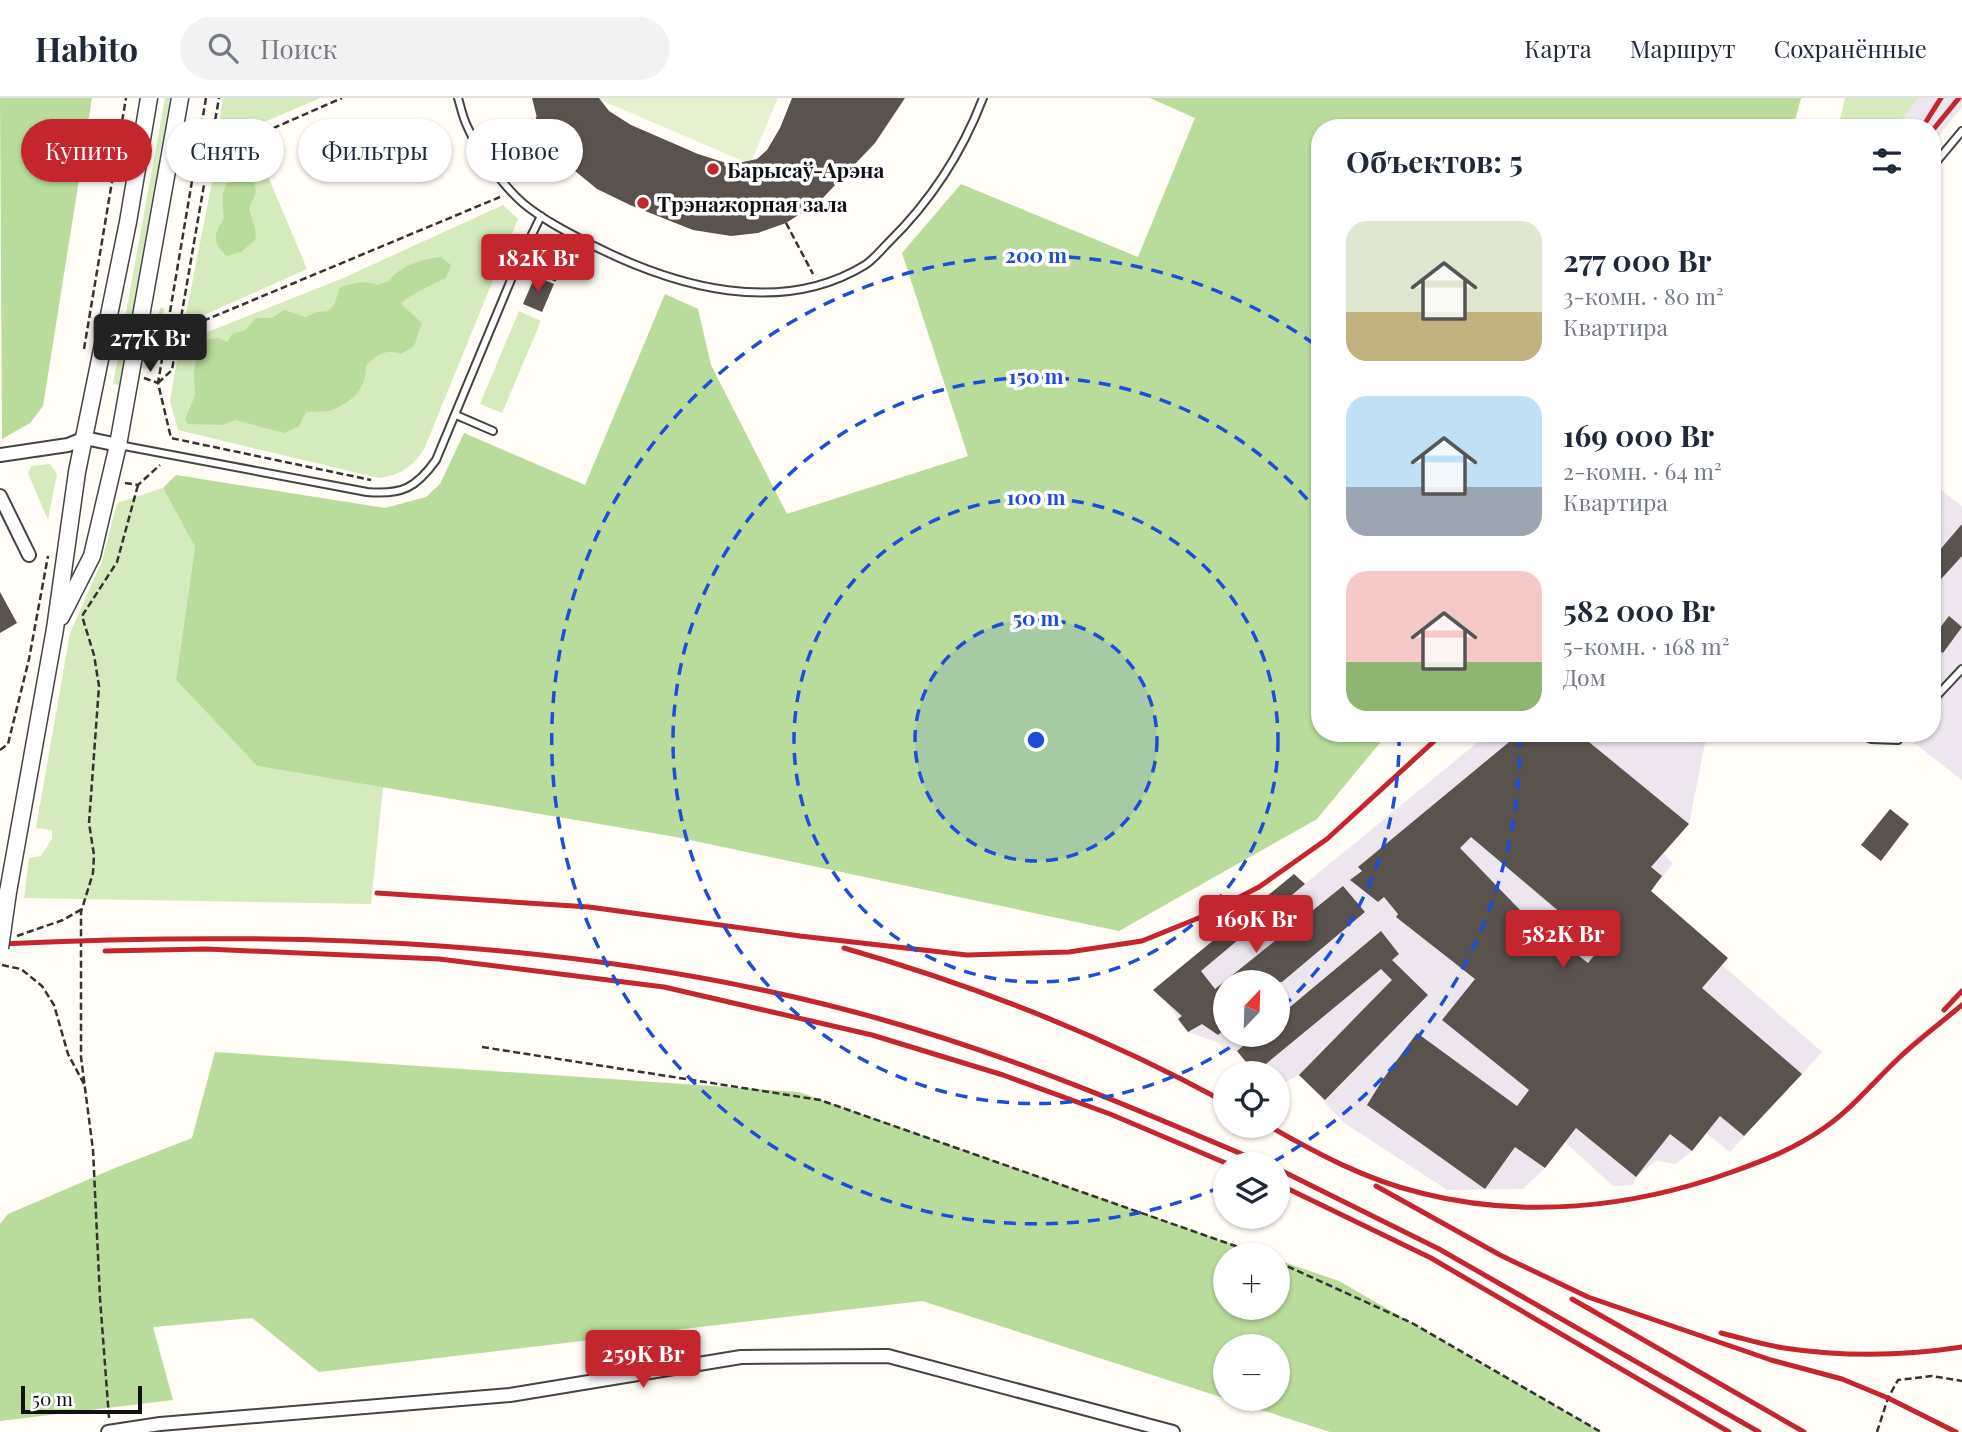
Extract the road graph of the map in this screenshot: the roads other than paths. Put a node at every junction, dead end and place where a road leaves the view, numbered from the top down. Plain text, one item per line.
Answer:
1 (149, 98) edge
2 (180, 98) edge
3 (458, 98) edge
4 (983, 98) edge
5 (1962, 131) edge
6 (1941, 156) edge
7 (541, 216) junction
8 (456, 415) junction
9 (493, 431) dead end
10 (85, 438) junction
11 (118, 445) junction
12 (0, 455) edge
13 (0, 496) edge
14 (29, 555) dead end
15 (55, 629) junction
16 (1962, 669) edge
17 (1941, 691) edge
18 (5, 942) edge
19 (109, 1432) edge
20 (1173, 1432) edge

1 - 10 street
2 - 11 street
3 - 7 lane
4 - 7 lane
5 - 6 lane
7 - 8 lane
8 - 9 lane
8 - 11 lane
10 - 11 street
10 - 12 street
10 - 15 street
11 - 15 street
13 - 14 street
15 - 18 street, bridge
16 - 17 lane
19 - 20 street

